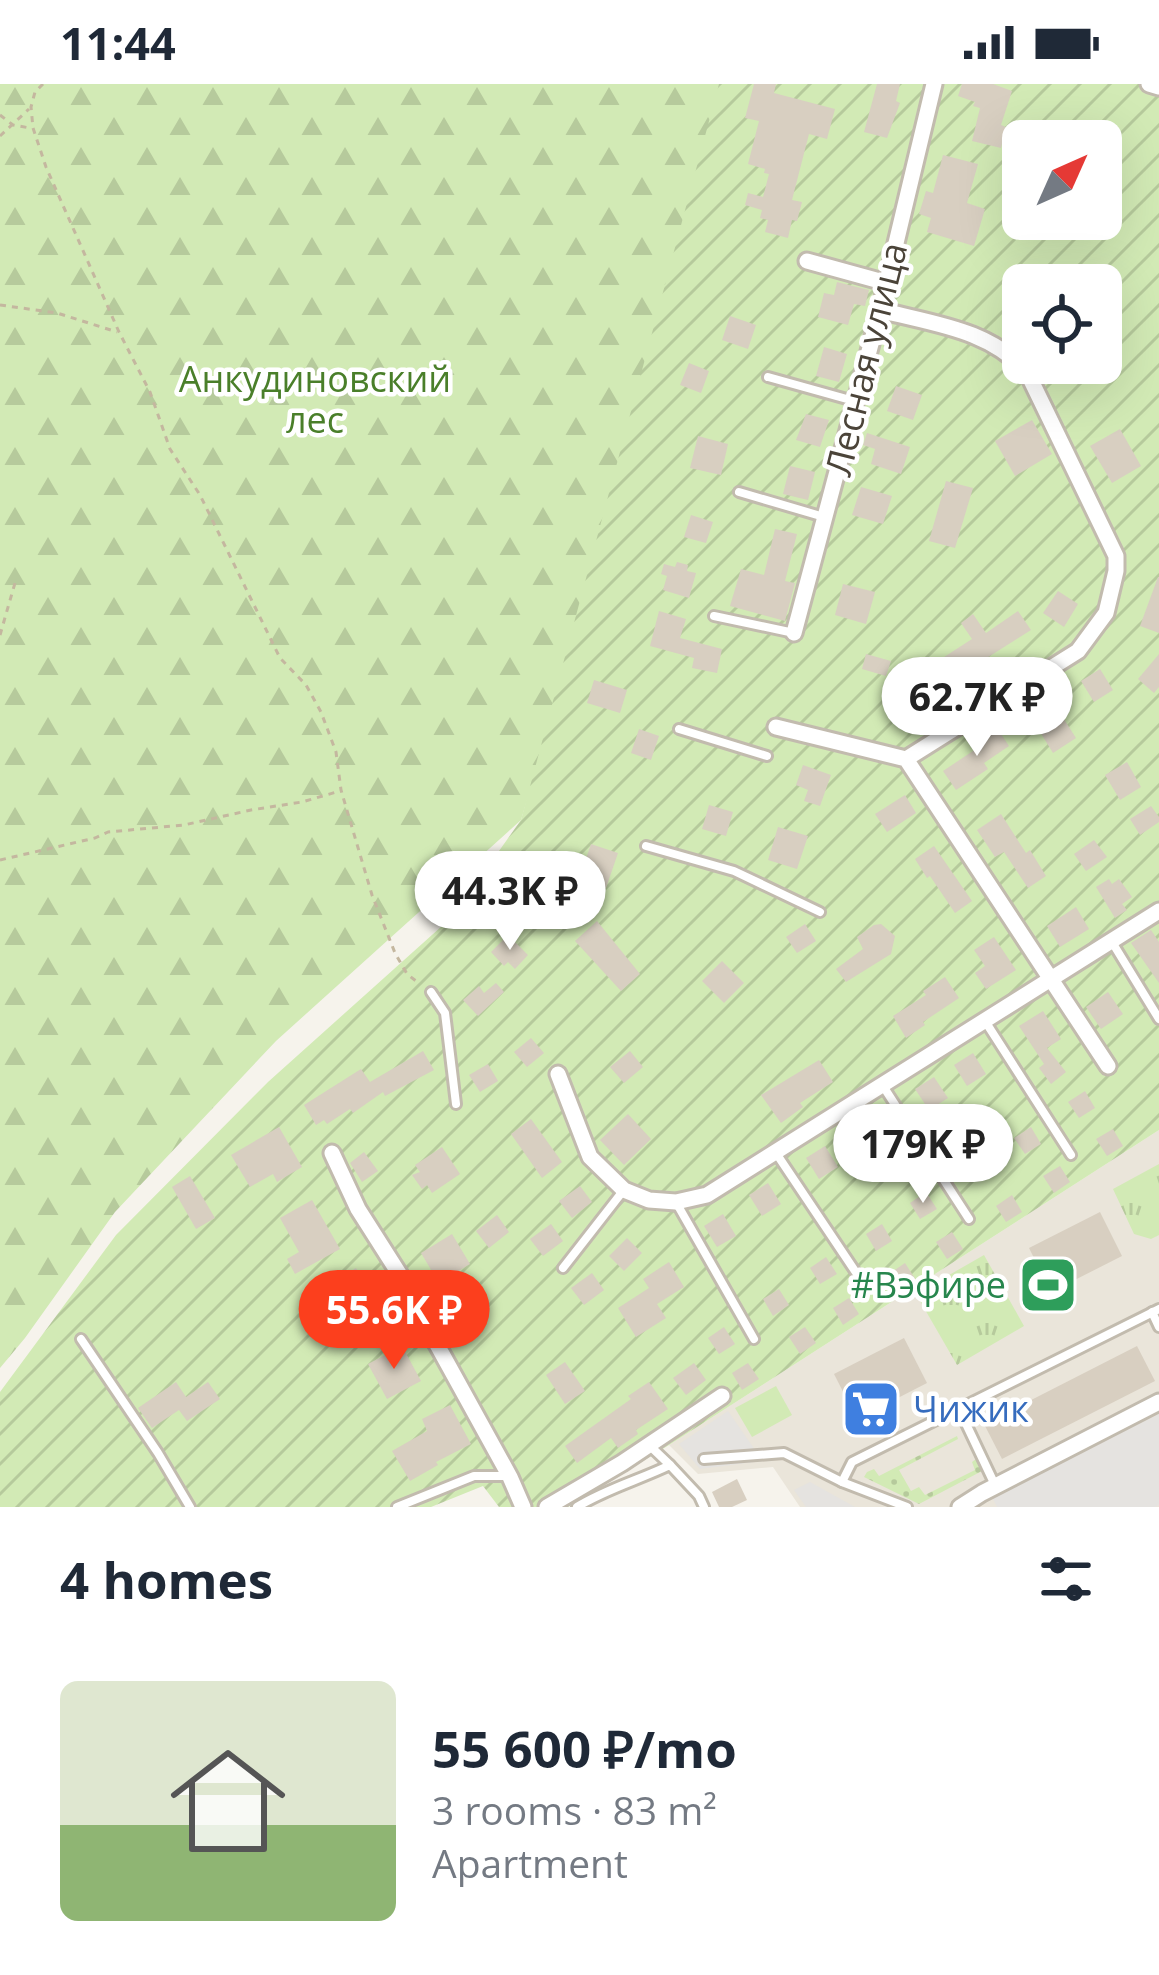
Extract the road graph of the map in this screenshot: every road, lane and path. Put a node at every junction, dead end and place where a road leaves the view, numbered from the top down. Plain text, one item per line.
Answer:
1 (40, 84) edge
2 (934, 84) edge
3 (1149, 84) edge
4 (1159, 87) edge
5 (32, 107) junction
6 (0, 115) edge
7 (13, 125) junction
8 (33, 128) junction
9 (0, 136) edge
10 (807, 261) dead end
11 (887, 284) junction
12 (0, 305) edge
13 (880, 310) junction
14 (119, 332) junction
15 (768, 376) dead end
16 (856, 401) junction
17 (739, 492) dead end
18 (825, 517) junction
19 (15, 583) dead end
20 (714, 616) dead end
21 (794, 633) joint
22 (0, 634) edge
23 (776, 727) dead end
24 (679, 729) dead end
25 (767, 756) dead end
26 (906, 759) junction
27 (341, 790) junction
28 (646, 846) dead end
29 (0, 860) edge
30 (1159, 911) edge
31 (820, 912) dead end
32 (1112, 941) junction
33 (1050, 979) junction
34 (431, 992) joint
35 (1159, 1019) edge
36 (985, 1020) junction
37 (1108, 1066) dead end
38 (558, 1074) dead end
39 (882, 1085) junction
40 (456, 1104) dead end
41 (776, 1152) junction
42 (332, 1154) dead end
43 (1071, 1155) dead end
44 (624, 1190) junction
45 (676, 1202) junction
46 (969, 1220) dead end
47 (563, 1268) dead end
48 (863, 1283) dead end
49 (1155, 1311) edge
50 (1159, 1327) edge
51 (754, 1339) dead end
52 (81, 1340) dead end
53 (722, 1396) dead end
54 (1159, 1402) edge
55 (959, 1409) junction
56 (649, 1445) junction
57 (704, 1460) dead end
58 (670, 1466) junction
59 (510, 1477) junction
60 (842, 1482) junction
61 (989, 1495) edge
62 (190, 1507) edge
63 (397, 1507) edge
64 (524, 1507) edge
65 (547, 1507) edge
66 (577, 1507) edge
67 (704, 1507) edge
68 (907, 1507) edge
69 (960, 1507) edge

1 - 5 path
2 - 11 street, Лесная улица
3 - 4 street
5 - 7 path
5 - 8 path
6 - 7 path
7 - 8 path
7 - 9 path
8 - 14 path
10 - 11 street
11 - 13 street, Лесная улица
12 - 14 path
13 - 16 street, Лесная улица
13 - 26 street
14 - 27 path
15 - 16 lane
16 - 18 street, Лесная улица
17 - 18 lane
18 - 21 street, Лесная улица
19 - 22 path
20 - 21 lane
23 - 26 street
24 - 25 lane
26 - 33 street
27 - 29 path
27 - 34 path
28 - 31 lane
30 - 32 street
32 - 33 street
32 - 35 lane
33 - 36 street
33 - 37 street
34 - 40 lane
36 - 39 street
36 - 43 lane
38 - 44 street
39 - 41 street
39 - 46 lane
41 - 45 street
41 - 48 lane
42 - 59 street
44 - 45 street
44 - 47 lane
45 - 51 lane
49 - 50 lane
49 - 55 lane
52 - 62 lane
53 - 56 street
54 - 61 street
55 - 60 lane
55 - 61 lane
56 - 58 lane
56 - 65 street
57 - 60 lane
58 - 66 lane
58 - 67 lane
59 - 63 lane
59 - 64 street
60 - 68 lane
61 - 69 street

